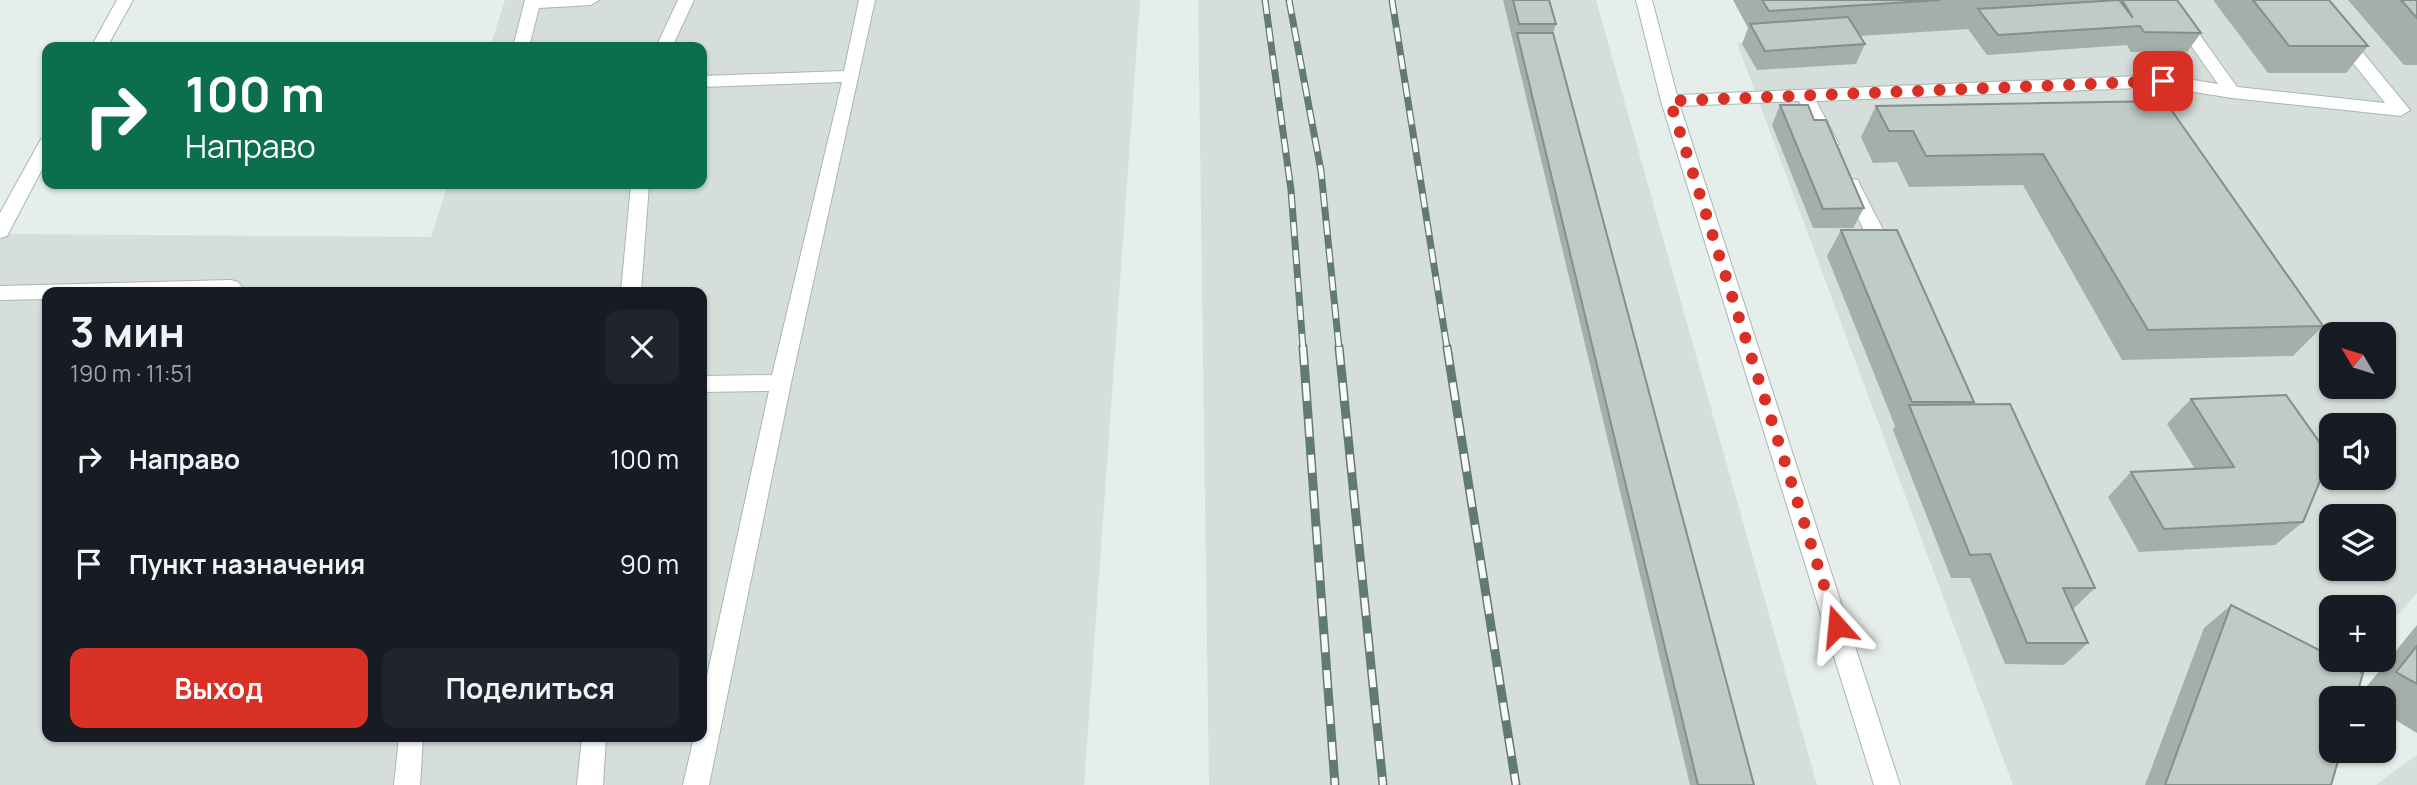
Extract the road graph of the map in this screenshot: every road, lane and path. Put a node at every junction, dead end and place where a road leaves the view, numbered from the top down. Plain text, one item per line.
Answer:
1 (125, 0) edge
2 (591, 0) edge
3 (686, 0) edge
4 (867, 0) edge
5 (1644, 0) edge
6 (2167, 0) edge
7 (2311, 0) edge
8 (532, 2) edge
9 (102, 42) edge
10 (522, 42) edge
11 (666, 42) edge
12 (852, 76) junction
13 (707, 81) edge
14 (2232, 92) junction
15 (1805, 96) junction
16 (1670, 101) junction
17 (42, 152) edge
18 (640, 189) edge
19 (0, 231) edge
20 (1891, 266) edge
21 (631, 287) edge
22 (42, 292) edge
23 (0, 293) edge
24 (781, 383) junction
25 (707, 384) edge
26 (707, 733) edge
27 (411, 742) edge
28 (594, 742) edge
29 (705, 742) edge
30 (407, 785) edge
31 (590, 785) edge
32 (696, 785) edge
33 (1887, 785) edge

1 - 9 street
2 - 8 street
3 - 11 street
4 - 12 street
5 - 16 street
6 - 14 street
7 - 14 street
8 - 10 street
12 - 13 street
12 - 24 street
14 - 15 street
15 - 16 street
15 - 20 street
16 - 33 street
17 - 19 street
18 - 21 street
22 - 23 street
24 - 25 street
24 - 26 street
27 - 30 street
28 - 31 street
29 - 32 street

